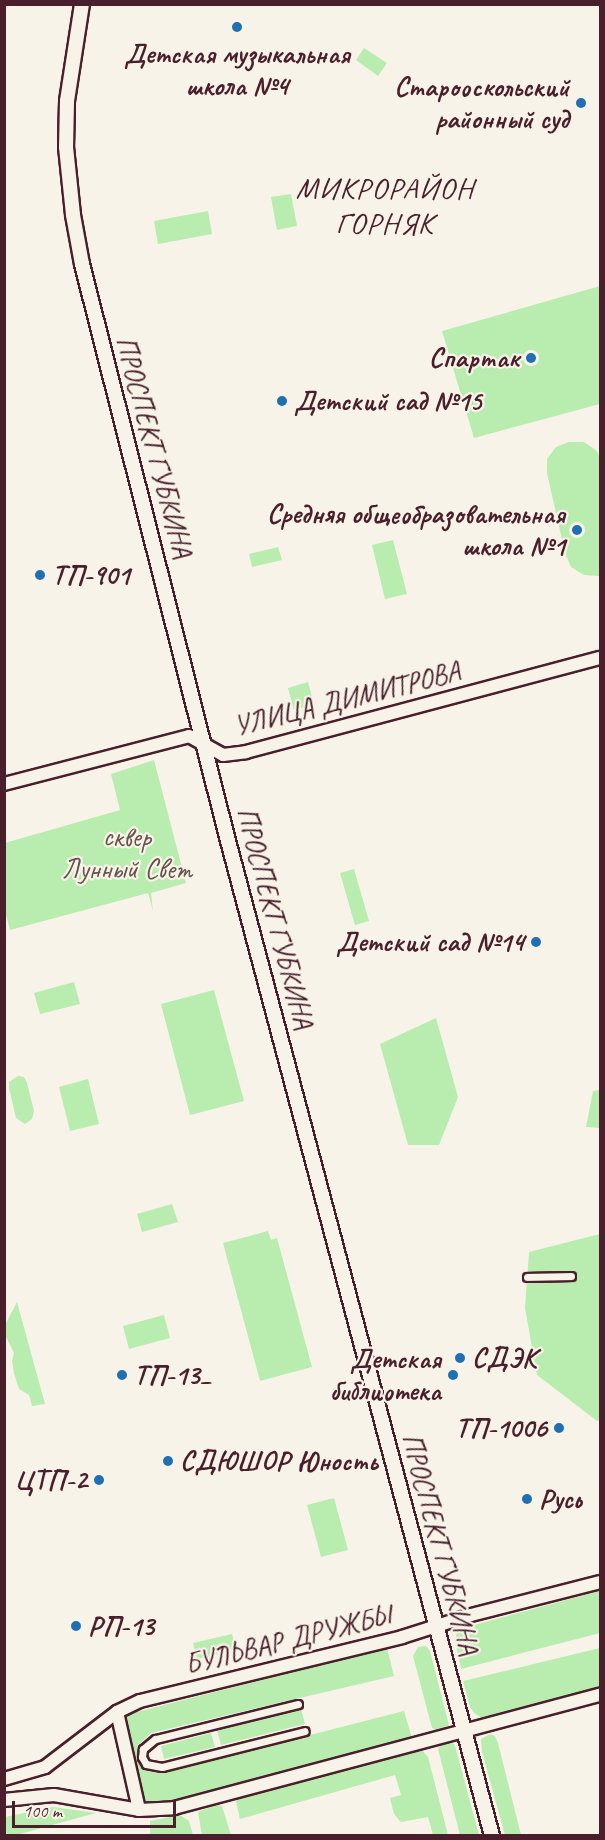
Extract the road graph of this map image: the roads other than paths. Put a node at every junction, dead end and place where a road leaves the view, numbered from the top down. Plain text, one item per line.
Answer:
1 (82, 4) edge
2 (600, 658) edge
3 (205, 746) junction
4 (4, 784) edge
5 (571, 1276) dead end
6 (528, 1278) dead end
7 (600, 1582) edge
8 (436, 1626) junction
9 (600, 1695) edge
10 (298, 1704) dead end
11 (117, 1712) junction
12 (305, 1731) dead end
13 (464, 1732) junction
14 (4, 1779) edge
15 (4, 1800) edge
16 (139, 1810) junction
17 (492, 1836) edge

1 - 3 main road, ПРОСПЕКТ ГУБКИНА
2 - 3 main road, УЛИЦА ДИМИТРОВА
3 - 4 main road, УЛИЦА ДИМИТРОВА
3 - 8 main road, ПРОСПЕКТ ГУБКИНА
5 - 6 street
7 - 8 main road, БУЛЬВАР ДРУЖБЫ
8 - 11 main road, БУЛЬВАР ДРУЖБЫ
8 - 13 main road, ПРОСПЕКТ ГУБКИНА
9 - 13 main road
10 - 12 street
11 - 14 main road, БУЛЬВАР ДРУЖБЫ
11 - 16 main road
13 - 16 main road
13 - 17 main road, ПРОСПЕКТ ГУБКИНА
15 - 16 main road

